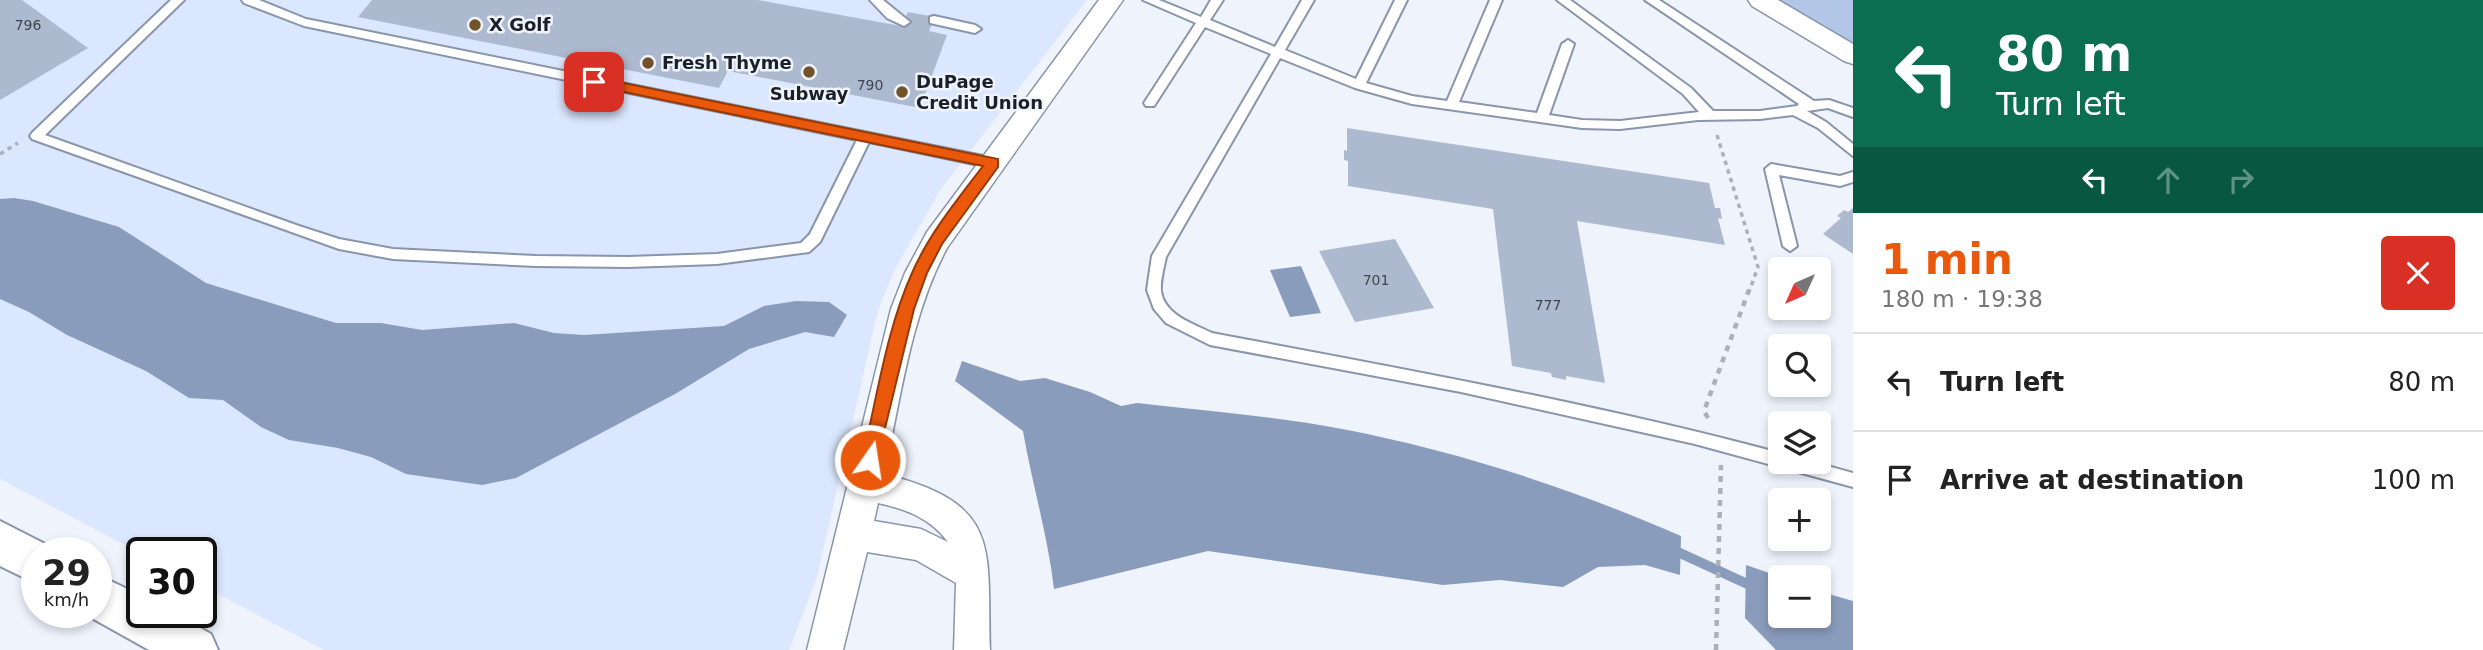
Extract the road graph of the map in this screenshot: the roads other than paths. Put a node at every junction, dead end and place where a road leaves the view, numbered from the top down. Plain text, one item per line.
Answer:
1 (178, 0) edge
2 (248, 0) edge
3 (1111, 0) edge
4 (1149, 0) edge
5 (1217, 0) edge
6 (1308, 0) edge
7 (1401, 0) edge
8 (1496, 0) edge
9 (1563, 0) edge
10 (1651, 0) edge
11 (1760, 0) edge
12 (880, 4) edge
13 (905, 18) dead end
14 (1203, 22) junction
15 (932, 24) dead end
16 (973, 34) dead end
17 (1568, 44) dead end
18 (1278, 52) junction
19 (1853, 55) edge
20 (1359, 85) junction
21 (1150, 103) dead end
22 (1810, 105) junction
23 (1451, 106) junction
24 (1795, 110) junction
25 (1853, 113) edge
26 (1707, 115) junction
27 (1541, 119) junction
28 (865, 136) junction
29 (1853, 151) edge
30 (993, 163) junction
31 (1853, 177) edge
32 (1790, 246) dead end
33 (1768, 457) edge
34 (1831, 474) edge
35 (1853, 480) edge
36 (864, 485) junction
37 (853, 534) junction
38 (0, 542) edge
39 (21, 554) edge
40 (974, 574) junction
41 (112, 605) edge
42 (187, 648) edge
43 (825, 650) edge
44 (972, 650) edge

1 - 28 lane
2 - 28 lane
3 - 30 street
4 - 14 lane
5 - 14 lane
6 - 18 lane
7 - 20 lane
8 - 23 lane
9 - 26 lane
10 - 22 lane
11 - 19 street
12 - 13 lane
14 - 18 lane
14 - 21 lane
15 - 16 lane
17 - 27 lane
18 - 20 lane
18 - 33 lane
20 - 23 lane
22 - 24 lane
22 - 25 lane
23 - 27 lane
24 - 26 lane
24 - 29 lane
26 - 27 lane
28 - 30 lane
30 - 36 street
31 - 32 lane
34 - 35 lane
36 - 37 street
36 - 40 street
37 - 40 street
37 - 43 street
38 - 39 main road
40 - 44 street
41 - 42 main road

